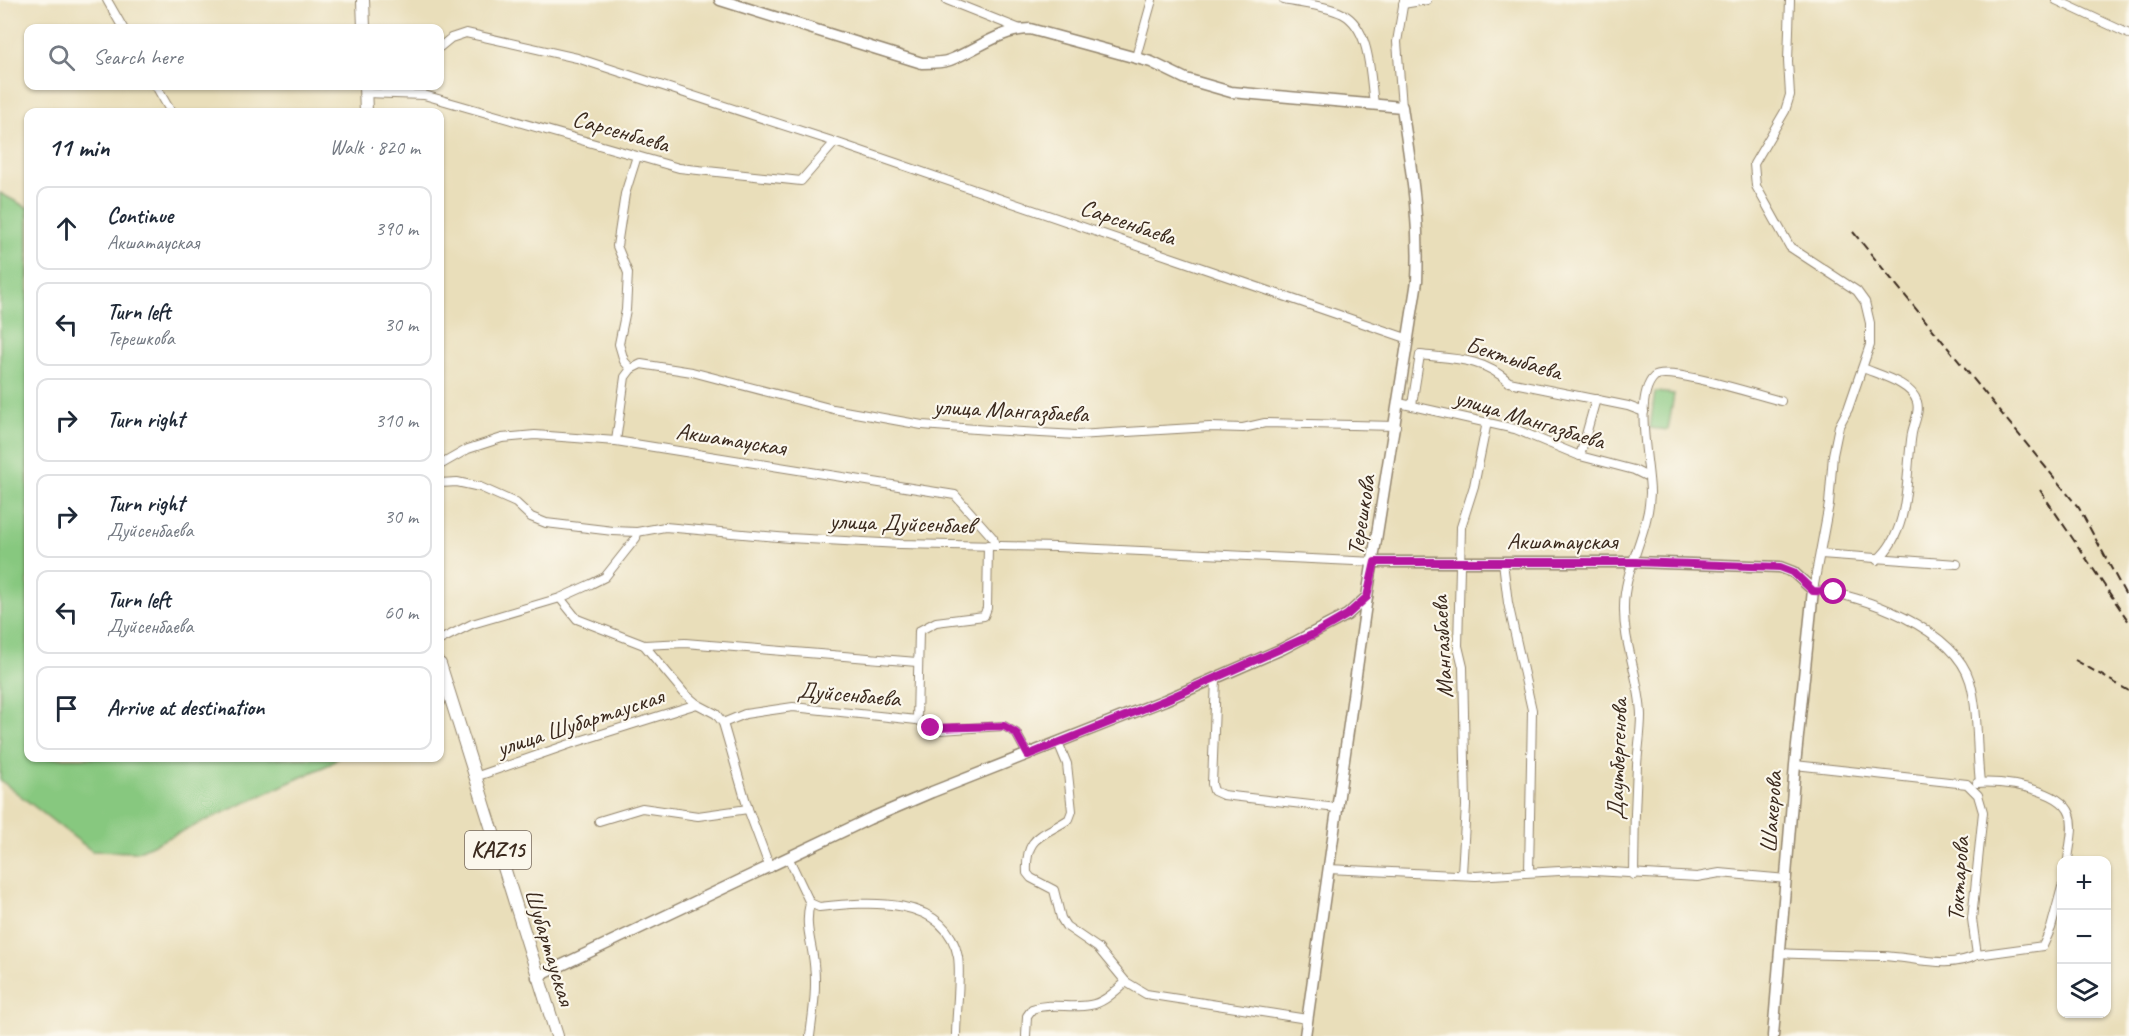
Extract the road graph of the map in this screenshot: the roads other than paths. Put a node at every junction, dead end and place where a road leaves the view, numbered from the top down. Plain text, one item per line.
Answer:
1 (107, 0) edge
2 (363, 0) edge
3 (720, 0) edge
4 (947, 0) edge
5 (1152, 0) edge
6 (1284, 0) edge
7 (1427, 0) edge
8 (1790, 0) edge
9 (2056, 0) edge
10 (1403, 2) edge
11 (121, 24) edge
12 (364, 24) edge
13 (1020, 29) junction
14 (2129, 34) edge
15 (444, 44) edge
16 (1136, 57) junction
17 (158, 90) edge
18 (365, 90) edge
19 (368, 90) edge
20 (388, 90) edge
21 (382, 94) junction
22 (1374, 104) junction
23 (1402, 106) junction
24 (169, 108) edge
25 (366, 108) edge
26 (835, 142) junction
27 (637, 156) junction
28 (1409, 339) junction
29 (1863, 368) junction
30 (631, 369) junction
31 (1596, 399) junction
32 (1781, 401) dead end
33 (1399, 403) junction
34 (1412, 405) junction
35 (1644, 412) junction
36 (1487, 422) junction
37 (1396, 426) junction
38 (616, 441) junction
39 (1580, 456) junction
40 (444, 463) edge
41 (1648, 477) junction
42 (444, 483) edge
43 (637, 532) junction
44 (992, 545) junction
45 (1821, 554) junction
46 (1877, 560) junction
47 (1458, 561) junction
48 (1375, 562) junction
49 (1503, 562) junction
50 (1634, 562) junction
51 (1957, 564) dead end
52 (1813, 591) junction
53 (1367, 597) junction
54 (560, 598) junction
55 (444, 638) edge
56 (644, 645) junction
57 (917, 662) junction
58 (444, 677) edge
59 (1216, 678) junction
60 (697, 704) junction
61 (917, 720) junction
62 (723, 723) junction
63 (1058, 742) junction
64 (1028, 755) junction
65 (1795, 765) junction
66 (475, 777) junction
67 (1980, 782) junction
68 (1966, 783) junction
69 (1337, 808) junction
70 (748, 809) junction
71 (600, 821) dead end
72 (2068, 856) edge
73 (789, 859) junction
74 (770, 868) junction
75 (1328, 869) junction
76 (1529, 872) junction
77 (1462, 873) junction
78 (1634, 874) junction
79 (1787, 879) junction
80 (810, 903) junction
81 (2057, 903) edge
82 (1779, 952) junction
83 (1977, 955) junction
84 (537, 977) junction
85 (1126, 982) junction
86 (1307, 1019) junction
87 (557, 1036) edge
88 (810, 1036) edge
89 (956, 1036) edge
90 (1026, 1036) edge
91 (1305, 1036) edge
92 (1773, 1036) edge

1 - 11 street
2 - 12 main road
3 - 13 street
4 - 13 street
5 - 16 street
6 - 22 street
7 - 10 street
8 - 29 street
9 - 14 street
10 - 23 street, Терешкова
13 - 16 street
15 - 26 street, Сарсенбаева
16 - 22 street
17 - 24 street
18 - 25 main road
19 - 21 street, Сарсенбаева
20 - 21 street
21 - 27 street, Сарсенбаева
22 - 23 street
23 - 28 street, Терешкова
26 - 27 street, Сарсенбаева
26 - 28 street, Сарсенбаева
27 - 30 street
28 - 33 street, Терешкова
29 - 45 street
29 - 46 street
30 - 37 street, улица Мангазбаева
30 - 38 street
31 - 34 street, Бектыбаева
31 - 35 street, Бектыбаева
31 - 39 street
32 - 35 street, Даутбергенова
33 - 34 street, улица Мангазбаева
33 - 37 street, Терешкова
34 - 36 street, улица Мангазбаева
35 - 41 street, Даутбергенова
36 - 39 street, улица Мангазбаева
36 - 47 street, Мангазбаева
37 - 48 street, Терешкова
38 - 40 street, Акшатауская
38 - 44 street, Акшатауская
39 - 41 street, улица Мангазбаева
41 - 50 street, Даутбергенова
42 - 43 street, улица Дуйсенбаев
43 - 44 street, улица Дуйсенбаев
43 - 54 street
44 - 48 street, улица Дуйсенбаев
44 - 57 street
45 - 46 street
45 - 52 street
46 - 51 street
47 - 48 street, Акшатауская
47 - 49 street, Акшатауская
47 - 77 street, Мангазбаева
48 - 53 street, Терешкова
49 - 50 street, Акшатауская
49 - 76 street
50 - 52 street, Акшатауская
50 - 78 street, Даутбергенова
52 - 65 street, Шакерова
52 - 67 street
53 - 59 street
53 - 69 street, Терешкова
54 - 55 street
54 - 56 street
56 - 57 street
56 - 60 street
57 - 61 street
58 - 66 main road, Шубартауская / KAZ15
59 - 63 street
59 - 69 street
60 - 62 street
60 - 66 street, улица Шубартауская
61 - 62 street, Дуйсенбаева
61 - 64 street, Дуйсенбаева
62 - 70 street
63 - 64 street
63 - 85 street
64 - 73 street
65 - 68 street
65 - 79 street, Шакерова
66 - 84 main road, Шубартауская / KAZ15
67 - 68 street
67 - 72 street
68 - 83 street, Токтарова
69 - 75 street, Терешкова
70 - 71 street
70 - 74 street
73 - 74 street
73 - 80 street
74 - 84 street
75 - 77 street
75 - 86 street, Терешкова
76 - 77 street
76 - 78 street
78 - 79 street
79 - 82 street, Шакерова
80 - 88 street
80 - 89 street
81 - 83 street
82 - 83 street, Токтарова
82 - 92 street, Шакерова
84 - 87 main road, Шубартауская / KAZ15
85 - 86 street
85 - 90 street
86 - 91 street, Терешкова

